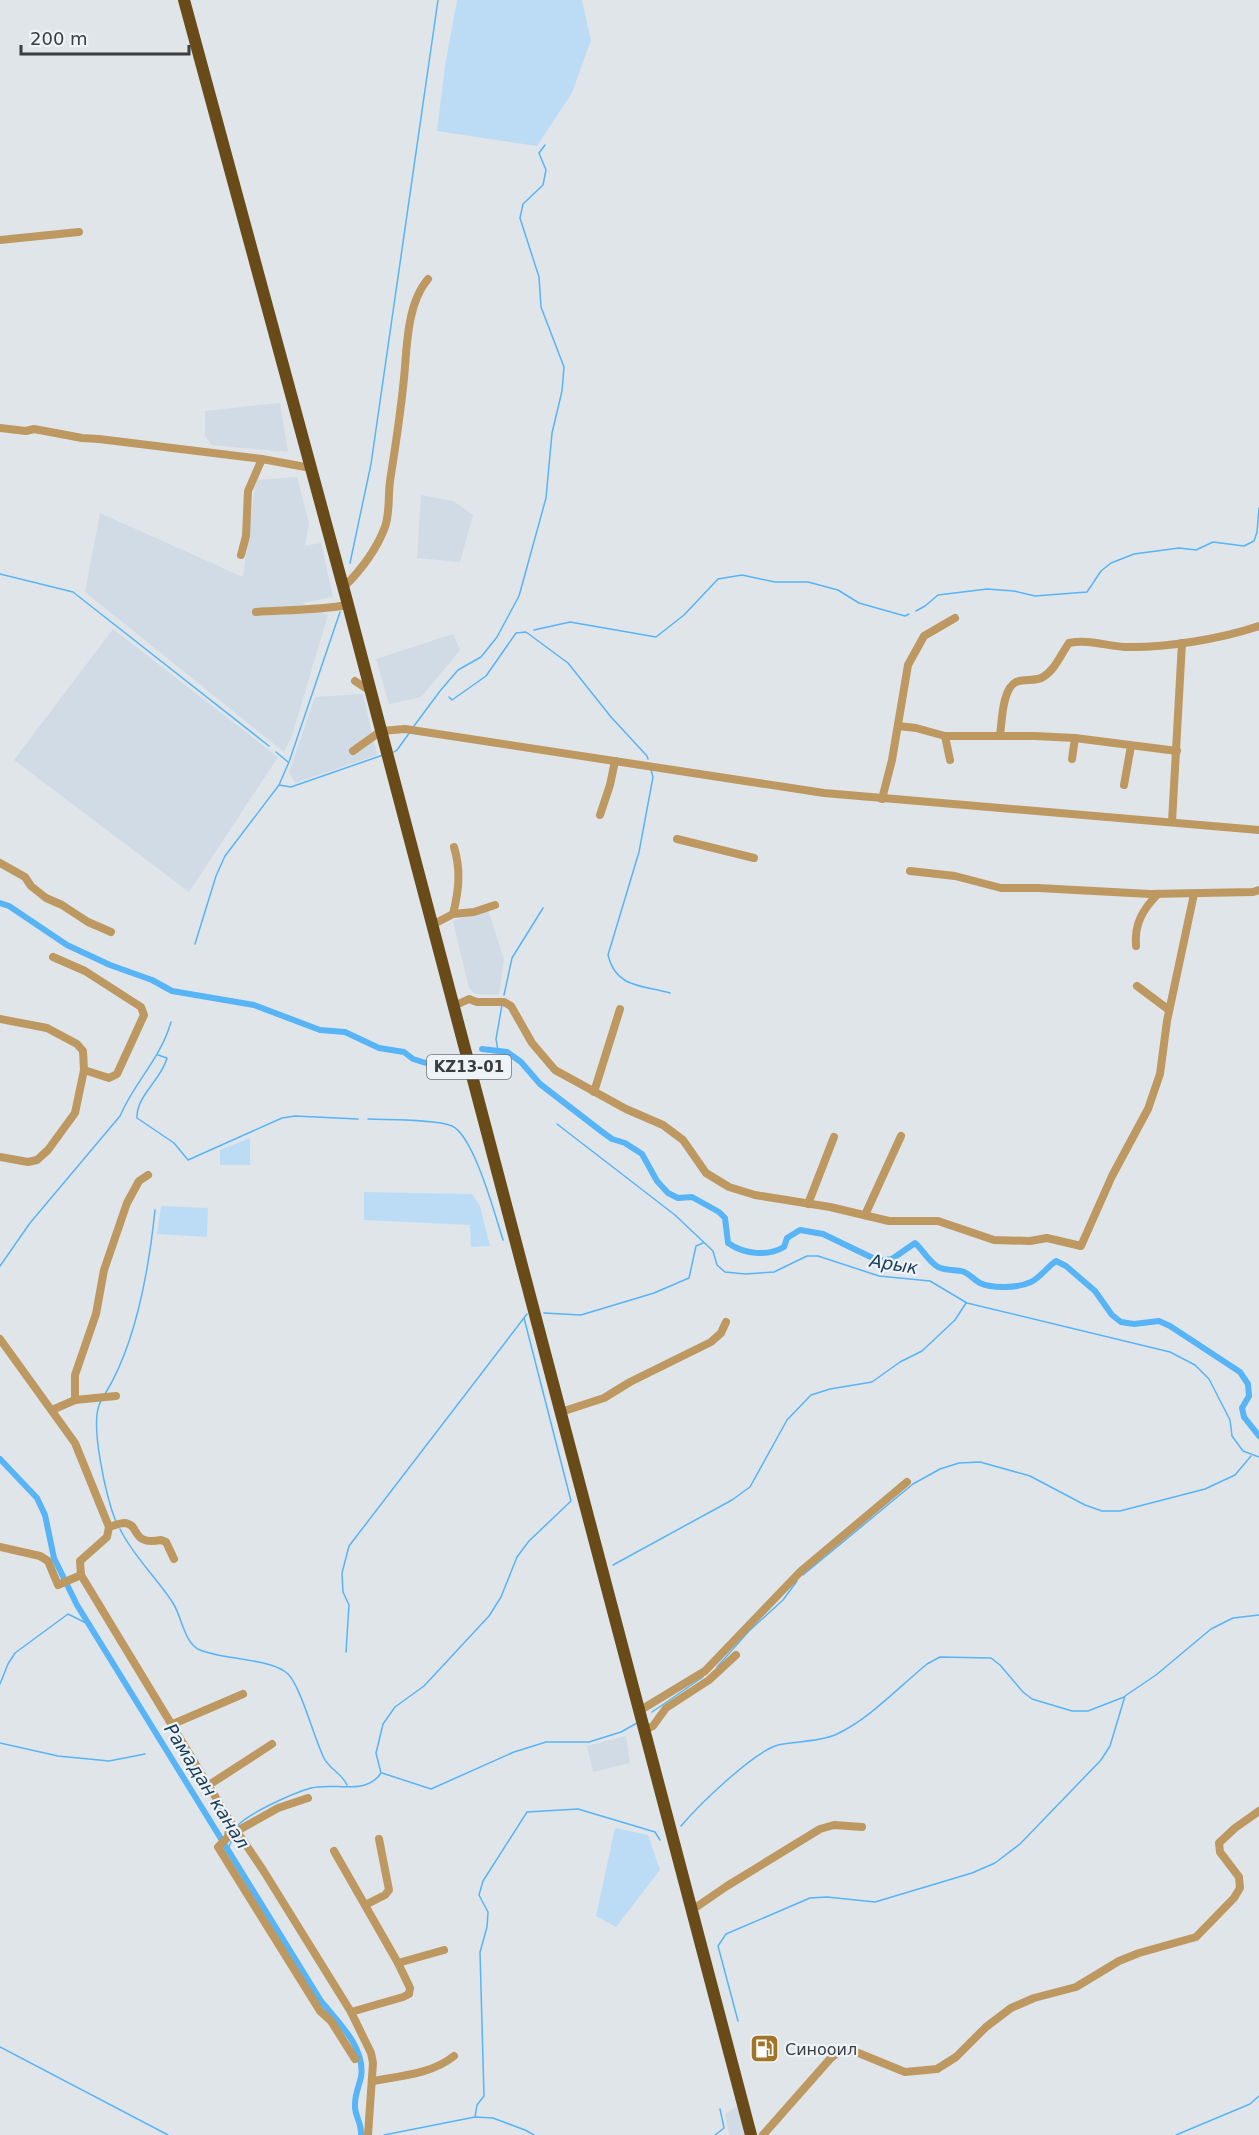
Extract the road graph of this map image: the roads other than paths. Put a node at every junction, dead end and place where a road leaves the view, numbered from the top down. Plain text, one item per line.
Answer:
1 (184, 0) edge
2 (79, 232) dead end
3 (0, 240) edge
4 (428, 279) dead end
5 (0, 428) edge
6 (262, 459) junction
7 (311, 468) junction
8 (241, 555) dead end
9 (344, 587) junction
10 (348, 605) junction
11 (256, 612) dead end
12 (955, 618) dead end
13 (1259, 626) edge
14 (1182, 643) junction
15 (355, 681) dead end
16 (370, 691) junction
17 (898, 726) junction
18 (381, 731) junction
19 (1000, 735) junction
20 (945, 736) junction
21 (1075, 738) junction
22 (1131, 746) junction
23 (353, 751) dead end
24 (1177, 751) junction
25 (1072, 759) dead end
26 (950, 760) dead end
27 (615, 761) junction
28 (1124, 785) dead end
29 (882, 799) junction
30 (600, 815) dead end
31 (1172, 822) junction
32 (1259, 830) edge
33 (676, 839) dead end
34 (454, 847) dead end
35 (754, 858) dead end
36 (0, 863) edge
37 (910, 872) dead end
38 (1259, 890) edge
39 (1158, 894) junction
40 (1194, 894) junction
41 (495, 905) dead end
42 (453, 914) junction
43 (432, 925) junction
44 (111, 932) dead end
45 (1136, 946) dead end
46 (53, 957) dead end
47 (1137, 986) dead end
48 (454, 1006) junction
49 (620, 1009) dead end
50 (1169, 1010) junction
51 (0, 1019) edge
52 (84, 1070) junction
53 (594, 1092) junction
54 (901, 1136) dead end
55 (834, 1137) dead end
56 (0, 1158) edge
57 (148, 1175) dead end
58 (808, 1204) junction
59 (865, 1215) junction
60 (726, 1322) dead end
61 (0, 1339) edge
62 (116, 1396) dead end
63 (75, 1400) junction
64 (52, 1410) junction
65 (561, 1412) junction
66 (907, 1482) dead end
67 (109, 1527) junction
68 (0, 1547) edge
69 (174, 1559) dead end
70 (81, 1575) junction
71 (736, 1655) dead end
72 (243, 1694) dead end
73 (639, 1711) junction
74 (173, 1724) junction
75 (645, 1730) junction
76 (272, 1744) dead end
77 (209, 1785) junction
78 (308, 1798) dead end
79 (1259, 1811) edge
80 (230, 1821) junction
81 (862, 1827) dead end
82 (237, 1831) junction
83 (379, 1839) dead end
84 (334, 1851) dead end
85 (365, 1905) junction
86 (692, 1910) junction
87 (444, 1950) dead end
88 (398, 1964) junction
89 (351, 2012) junction
90 (454, 2056) dead end
91 (355, 2059) dead end
92 (373, 2081) junction
93 (368, 2135) edge
94 (751, 2135) edge
95 (763, 2135) edge

1 - 7 highway, KZ13-01
2 - 3 street
4 - 9 street
5 - 6 street
6 - 7 street
6 - 8 street
7 - 9 highway, KZ13-01
9 - 10 highway, KZ13-01
10 - 11 street
10 - 16 highway, KZ13-01
12 - 17 street
13 - 14 street
14 - 19 street
14 - 24 street
15 - 16 street
16 - 18 highway, KZ13-01
17 - 20 street
17 - 29 street
18 - 23 street
18 - 27 street
18 - 43 highway, KZ13-01
19 - 20 street
19 - 21 street
20 - 26 street
21 - 22 street
21 - 25 street
22 - 24 street
22 - 28 street
24 - 31 street
27 - 29 street
27 - 30 street
29 - 31 street
31 - 32 street
33 - 35 street
34 - 42 street
36 - 44 street
37 - 39 street
38 - 40 street
39 - 40 street
39 - 45 street
40 - 50 street
41 - 42 street
42 - 43 street
43 - 48 highway, KZ13-01
46 - 52 street
47 - 50 street
48 - 53 street
48 - 65 highway, KZ13-01
49 - 53 street
50 - 59 street
51 - 52 street
52 - 56 street
53 - 58 street
54 - 59 street
55 - 58 street
57 - 63 street
58 - 59 street
60 - 65 street
61 - 64 street
62 - 63 street
63 - 64 street
64 - 67 street
65 - 73 highway, KZ13-01
66 - 73 street
67 - 69 street
67 - 70 street
68 - 70 street
70 - 74 street
71 - 75 street
72 - 74 street
73 - 75 highway, KZ13-01
74 - 77 street
75 - 86 highway, KZ13-01
76 - 77 street
77 - 80 street
78 - 82 street
79 - 95 street
80 - 82 street
80 - 91 street
81 - 86 street
82 - 89 street
83 - 85 street
84 - 85 street
85 - 88 street
86 - 94 highway, KZ13-01
87 - 88 street
88 - 89 street
89 - 92 street
90 - 92 street
92 - 93 street

